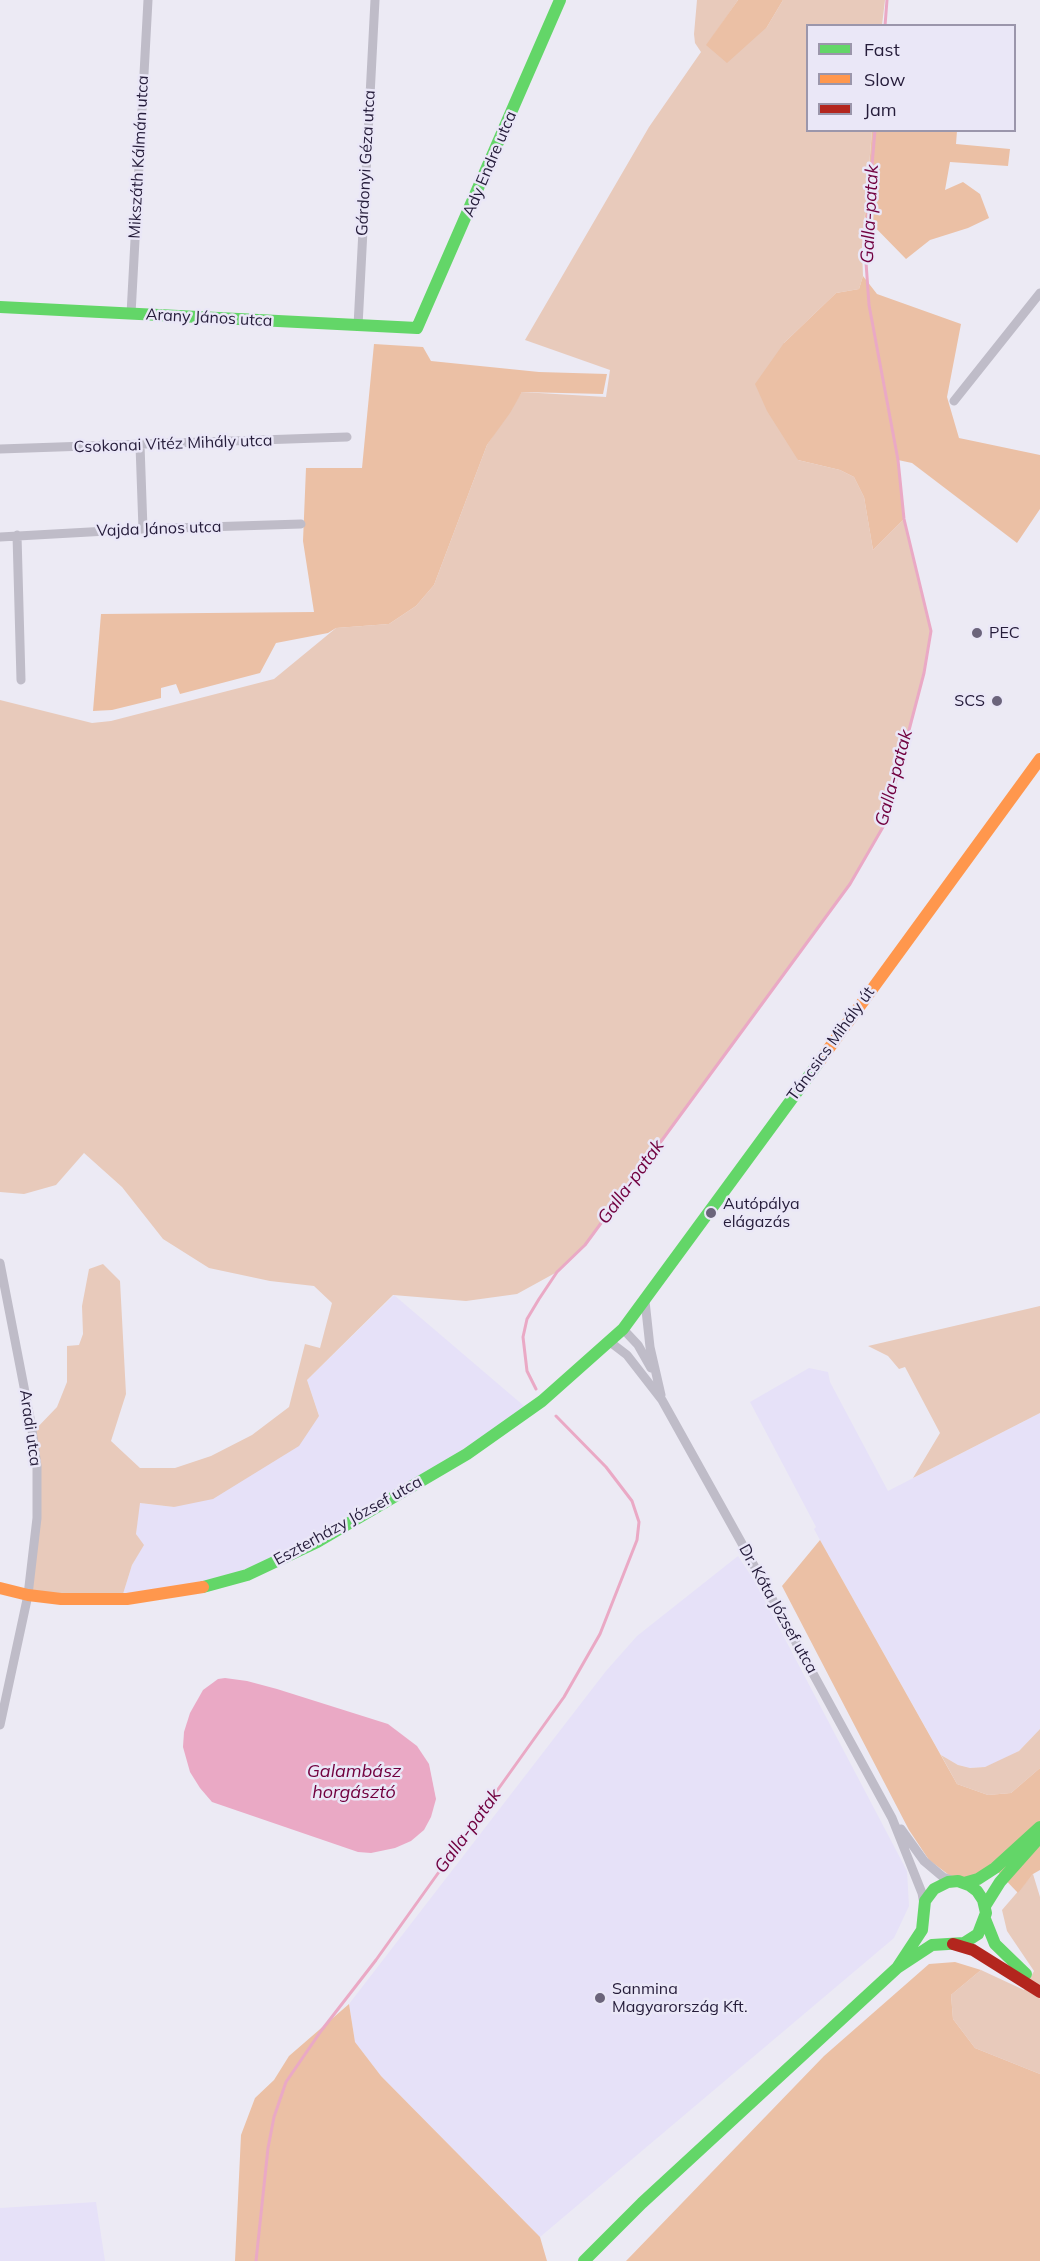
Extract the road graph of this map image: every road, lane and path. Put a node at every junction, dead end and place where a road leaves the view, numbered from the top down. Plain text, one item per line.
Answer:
1 (148, 0) edge
2 (375, 0) edge
3 (561, 0) edge
4 (1040, 293) edge
5 (0, 307) edge
6 (131, 314) junction
7 (358, 326) junction
8 (417, 328) joint
9 (954, 401) dead end
10 (347, 437) dead end
11 (140, 446) junction
12 (0, 449) edge
13 (301, 524) dead end
14 (143, 529) junction
15 (17, 535) junction
16 (0, 537) edge
17 (21, 680) dead end
18 (1040, 759) edge
19 (0, 1263) edge
20 (645, 1301) junction
21 (623, 1329) junction
22 (610, 1342) junction
23 (656, 1377) junction
24 (662, 1400) junction
25 (0, 1588) edge
26 (28, 1595) junction
27 (0, 1725) edge
28 (892, 1818) junction
29 (1040, 1827) edge
30 (1040, 1837) edge
31 (958, 1882) junction
32 (985, 1906) junction
33 (924, 1912) junction
34 (985, 1919) junction
35 (953, 1944) junction
36 (897, 1968) junction
37 (1040, 1991) edge
38 (584, 2261) edge

1 - 6 street, Mikszáth Kálmán utca
2 - 7 street, Gárdonyi Géza utca
3 - 8 main road, Ady Endre utca
4 - 9 street
5 - 6 main road, Arany János utca
6 - 7 main road, Arany János utca
7 - 8 main road, Arany János utca
10 - 11 street, Csokonai Vitéz Mihály utca
11 - 12 street, Csokonai Vitéz Mihály utca
11 - 14 street
13 - 14 street, Vajda János utca
14 - 15 street, Vajda János utca
15 - 16 street, Vajda János utca
15 - 17 street
18 - 20 main road, Táncsics Mihály út
19 - 26 street, Aradi utca
20 - 21 main road, Táncsics Mihály út
20 - 23 street, Dr. Kóta József utca
21 - 22 main road, Eszterházy József utca
21 - 23 street, Dr. Kóta József utca
22 - 24 street, Dr. Kóta József utca
22 - 26 main road, Eszterházy József utca
23 - 24 street, Dr. Kóta József utca
24 - 28 street, Dr. Kóta József utca
25 - 26 main road, Eszterházy József utca
26 - 27 street, Aradi utca
28 - 31 street
28 - 33 street
29 - 31 main road
30 - 32 main road
31 - 32 main road
31 - 33 main road
32 - 34 main road
33 - 35 main road
33 - 36 main road
34 - 35 main road
34 - 37 main road
35 - 36 main road
35 - 37 main road
36 - 38 main road

